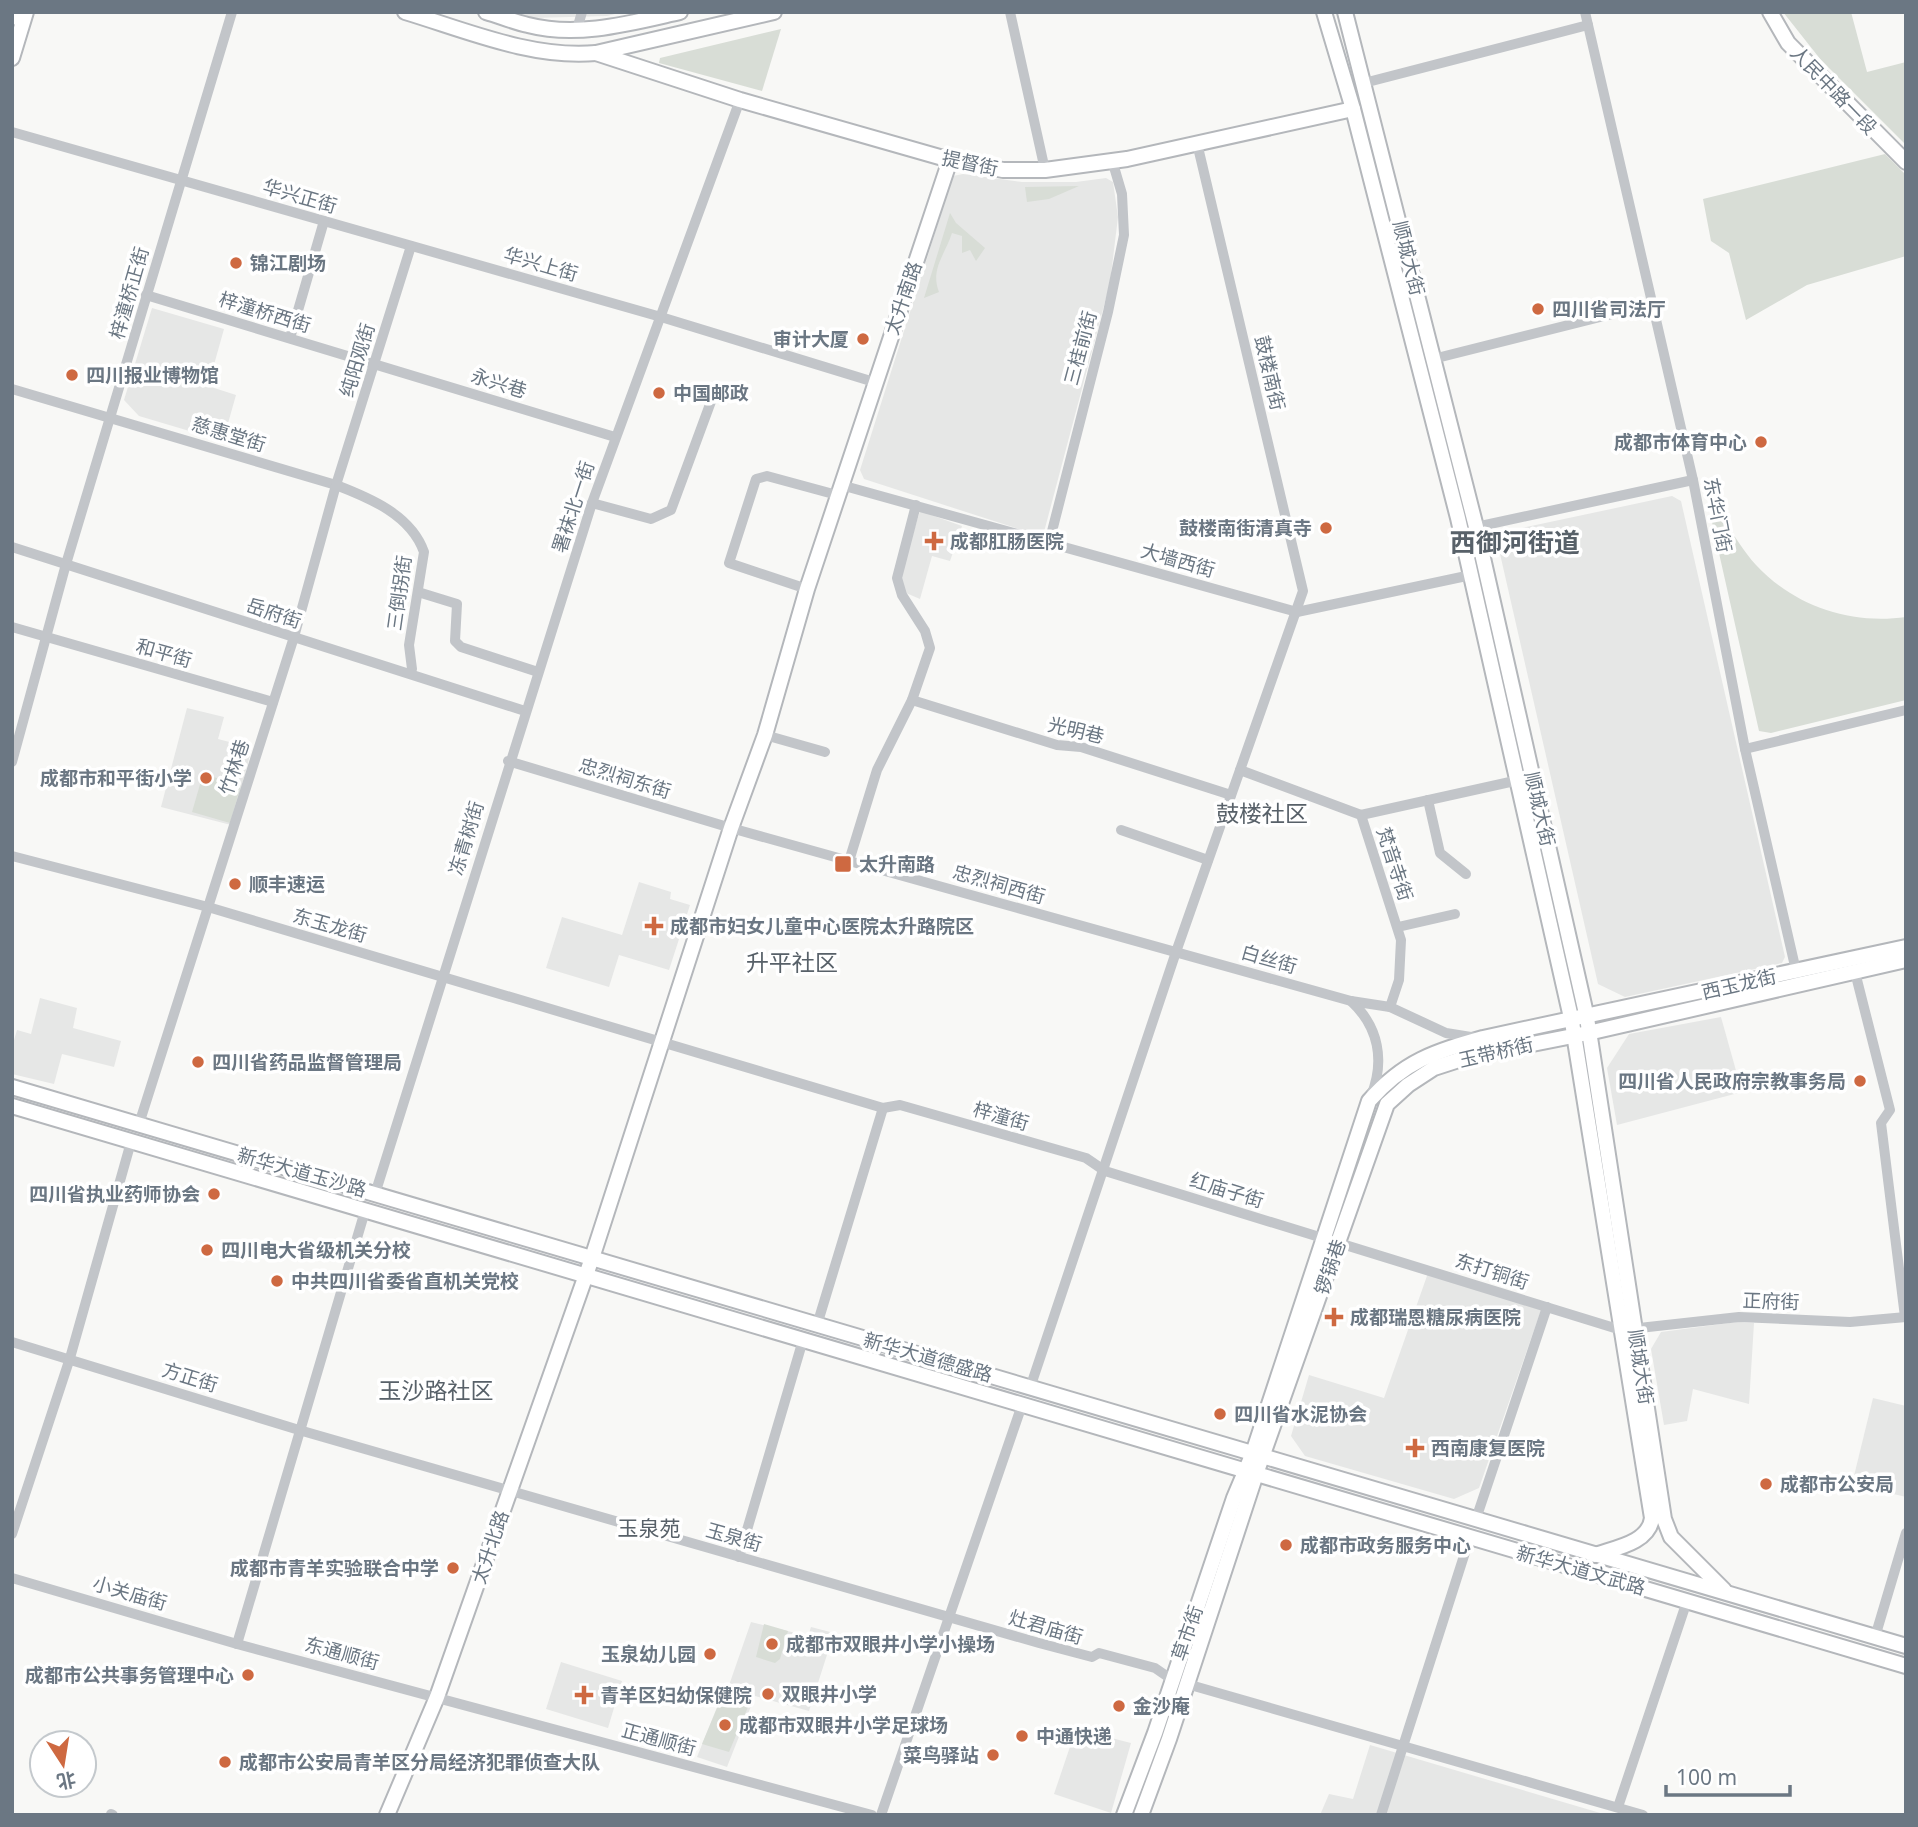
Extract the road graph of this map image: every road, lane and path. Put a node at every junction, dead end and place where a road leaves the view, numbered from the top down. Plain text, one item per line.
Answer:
1 (14, 12) edge
2 (26, 12) edge
3 (232, 12) edge
4 (405, 12) edge
5 (486, 12) edge
6 (582, 12) edge
7 (680, 12) edge
8 (774, 12) edge
9 (1010, 12) edge
10 (1324, 12) edge
11 (1345, 12) edge
12 (1585, 12) edge
13 (1770, 12) edge
14 (12, 18) edge
15 (1588, 25) junction
16 (577, 29) junction
17 (596, 53) junction
18 (12, 58) edge
19 (1364, 83) junction
20 (740, 100) junction
21 (1353, 109) junction
22 (12, 132) edge
23 (1197, 143) junction
24 (950, 160) junction
25 (1112, 160) junction
26 (1906, 162) edge
27 (1045, 170) junction
28 (180, 180) junction
29 (324, 221) junction
30 (411, 246) junction
31 (146, 295) junction
32 (1652, 304) junction
33 (661, 317) junction
34 (290, 338) junction
35 (1433, 359) junction
36 (374, 364) junction
37 (874, 382) junction
38 (716, 388) dead end
39 (12, 389) edge
40 (111, 416) junction
41 (615, 437) junction
42 (1693, 480) junction
43 (336, 485) junction
44 (839, 490) junction
45 (592, 503) junction
46 (916, 505) junction
47 (1476, 527) junction
48 (1049, 542) junction
49 (12, 547) edge
50 (65, 564) junction
51 (1471, 575) junction
52 (807, 589) junction
53 (418, 592) junction
54 (1297, 612) junction
55 (12, 627) edge
56 (46, 637) junction
57 (294, 637) junction
58 (412, 669) dead end
59 (538, 672) junction
60 (912, 700) junction
61 (274, 702) junction
62 (1906, 710) edge
63 (525, 711) junction
64 (765, 735) junction
65 (1745, 749) junction
66 (825, 752) dead end
67 (508, 761) junction
68 (12, 762) edge
69 (1240, 770) junction
70 (1519, 780) junction
71 (1231, 795) junction
72 (1428, 800) junction
73 (1361, 815) junction
74 (731, 828) junction
75 (1121, 830) dead end
76 (12, 856) edge
77 (1208, 860) junction
78 (849, 861) junction
79 (1466, 874) dead end
80 (208, 907) junction
81 (1455, 914) dead end
82 (1398, 927) junction
83 (1906, 947) edge
84 (1176, 952) junction
85 (1906, 960) edge
86 (1855, 972) junction
87 (443, 975) junction
88 (1797, 978) junction
89 (1351, 1001) junction
90 (1390, 1007) junction
91 (1580, 1027) junction
92 (1483, 1038) junction
93 (662, 1043) junction
94 (1408, 1085) joint
95 (12, 1087) edge
96 (1369, 1101) junction
97 (12, 1106) edge
98 (883, 1108) junction
99 (139, 1124) junction
100 (131, 1142) junction
101 (1105, 1171) junction
102 (375, 1194) junction
103 (365, 1210) junction
104 (1331, 1239) junction
105 (592, 1258) junction
106 (586, 1276) junction
107 (1547, 1307) junction
108 (1905, 1317) edge
109 (817, 1325) junction
110 (1628, 1329) junction
111 (803, 1340) junction
112 (12, 1342) edge
113 (70, 1358) junction
114 (1030, 1388) junction
115 (1022, 1405) junction
116 (299, 1430) junction
117 (1259, 1455) junction
118 (1250, 1472) junction
119 (510, 1492) junction
120 (1476, 1520) junction
121 (1906, 1533) edge
122 (12, 1534) edge
123 (1470, 1537) junction
124 (1595, 1555) junction
125 (739, 1557) junction
126 (12, 1578) edge
127 (1728, 1594) junction
128 (1687, 1601) junction
129 (949, 1617) junction
130 (1875, 1637) junction
131 (237, 1644) junction
132 (1906, 1646) edge
133 (1906, 1666) edge
134 (1171, 1679) junction
135 (1187, 1684) junction
136 (438, 1697) junction
137 (1403, 1747) junction
138 (1618, 1807) junction
139 (387, 1815) edge
140 (872, 1815) edge
141 (881, 1815) edge
142 (1124, 1815) edge
143 (1141, 1815) edge
144 (1381, 1815) edge
145 (1643, 1815) edge

1 - 14 main road
2 - 18 main road
3 - 28 street, 梓潼桥正街
4 - 17 main road
5 - 16 main road
6 - 16 street
7 - 16 main road
8 - 17 main road
9 - 27 street
10 - 21 main road, 顺城大街
11 - 19 main road, 顺城大街
12 - 15 street, 东华门街
13 - 26 main road, 人民中路一段
15 - 19 street
15 - 32 street, 东华门街
17 - 20 main road, 提督街
19 - 35 main road, 顺城大街
20 - 24 main road, 提督街
20 - 33 street, 署袜北一街
21 - 23 main road, 提督街
21 - 51 main road, 顺城大街
22 - 28 street, 华兴正街
23 - 25 main road, 提督街
23 - 54 street, 鼓楼南街
24 - 27 main road, 提督街
24 - 37 main road, 太升南路
25 - 27 main road, 提督街
25 - 48 street, 三桂前街
28 - 29 street, 华兴正街
28 - 31 street, 梓潼桥正街
29 - 30 street, 华兴正街
29 - 34 street
30 - 33 street, 华兴上街
30 - 36 street, 纯阳观街
31 - 34 street, 梓潼桥西街
31 - 40 street, 梓潼桥正街
32 - 35 street
32 - 42 street, 东华门街
33 - 37 street, 华兴上街
33 - 41 street, 署袜北一街
34 - 36 street, 梓潼桥西街
35 - 47 main road, 顺城大街
36 - 41 street, 永兴巷
36 - 43 street, 纯阳观街
37 - 44 main road, 太升南路
38 - 45 street
39 - 40 street, 慈惠堂街
40 - 43 street, 慈惠堂街
40 - 50 street, 梓潼桥正街
41 - 45 street, 署袜北一街
42 - 47 street
42 - 65 street, 东华门街
43 - 53 street, 三倒拐街
43 - 57 street, 纯阳观街
44 - 46 street, 大墙西街
44 - 52 main road, 太升南路
44 - 52 street, 大墙西街
45 - 59 street, 署袜北一街
46 - 48 street, 大墙西街
46 - 60 street
47 - 91 main road, 顺城大街
48 - 54 street, 大墙西街
49 - 50 street, 岳府街
50 - 56 street, 梓潼桥正街
50 - 57 street, 岳府街
51 - 54 street
51 - 70 main road, 顺城大街
52 - 64 main road, 太升南路
53 - 58 street, 三倒拐街
53 - 59 street
54 - 69 street, 鼓楼南街
55 - 56 street, 和平街
56 - 61 street, 和平街
56 - 68 street, 梓潼桥正街
57 - 61 street, 竹林巷
57 - 63 street, 岳府街
59 - 63 street, 署袜北一街
60 - 71 street, 光明巷
60 - 78 street
61 - 80 street, 竹林巷
62 - 65 street
63 - 67 street, 冻青树街
64 - 66 street
64 - 74 main road, 太升南路
65 - 88 street, 东华门街
67 - 74 street, 忠烈祠东街
67 - 87 street, 冻青树街
69 - 71 street, 鼓楼南街
69 - 73 street, 梵音寺街
70 - 72 street
70 - 91 main road, 顺城大街
71 - 77 street, 鼓楼南街
72 - 73 street
72 - 79 street
73 - 82 street, 梵音寺街
74 - 78 street, 忠烈祠西街
74 - 93 main road, 太升南路
75 - 77 street
76 - 80 street, 东玉龙街
77 - 84 street, 鼓楼南街
78 - 84 street, 忠烈祠西街
80 - 87 street, 东玉龙街
80 - 99 street, 竹林巷
81 - 82 street
82 - 90 street, 梵音寺街
83 - 88 main road, 西玉龙街
84 - 89 street, 白丝街
84 - 101 street, 鼓楼南街
85 - 86 main road, 西玉龙街
86 - 88 main road, 西玉龙街
86 - 108 street
87 - 93 street, 东玉龙街
87 - 102 street, 冻青树街
88 - 91 main road, 西玉龙街
89 - 90 street, 白丝街
89 - 96 street
90 - 92 street, 白丝街
91 - 92 main road
91 - 94 main road, 玉带桥街
91 - 110 main road, 顺城大街
92 - 96 main road
93 - 98 street, 梓潼街
93 - 105 main road, 太升南路
94 - 104 main road, 锣锅巷
95 - 99 main road, 新华大道玉沙路
96 - 104 main road, 锣锅巷
97 - 100 main road, 新华大道玉沙路
98 - 101 street, 梓潼街
98 - 109 street
99 - 102 main road, 新华大道玉沙路
100 - 103 main road, 新华大道玉沙路
100 - 113 street
101 - 104 street, 红庙子街
101 - 114 street, 鼓楼南街
102 - 105 main road, 新华大道玉沙路
103 - 106 main road, 新华大道玉沙路
103 - 116 street
104 - 107 street, 东打铜街
104 - 117 main road, 锣锅巷
105 - 106 main road, 太升南路
105 - 109 main road, 新华大道德盛路
106 - 111 main road, 新华大道德盛路
106 - 119 main road, 太升北路
107 - 110 street, 东打铜街
107 - 120 street
108 - 110 street, 正府街
109 - 114 main road, 新华大道德盛路
110 - 124 main road, 顺城大街
110 - 127 main road, 顺城大街
111 - 115 main road, 新华大道德盛路
111 - 125 street
112 - 113 street, 方正街
113 - 116 street, 方正街
113 - 122 street
114 - 117 main road, 新华大道德盛路
115 - 118 main road, 新华大道德盛路
115 - 129 street
116 - 119 street, 方正街
116 - 131 street
117 - 118 main road, 草市街
117 - 120 main road, 新华大道文武路
118 - 123 main road, 新华大道文武路
118 - 134 main road, 草市街
118 - 135 main road, 草市街
119 - 125 street, 玉泉街
119 - 136 main road, 太升北路
120 - 124 main road, 新华大道文武路
121 - 130 street
123 - 128 main road, 新华大道文武路
123 - 137 street
124 - 127 main road, 新华大道文武路
125 - 129 street, 玉泉街
126 - 131 street, 小关庙街
127 - 130 main road, 新华大道文武路
128 - 133 main road, 新华大道文武路
128 - 138 street
129 - 134 street, 灶君庙街
129 - 141 street
130 - 132 main road, 新华大道文武路
131 - 136 street, 东通顺街
134 - 142 main road, 草市街
135 - 137 street
135 - 143 main road, 草市街
136 - 139 main road, 太升北路
136 - 140 street, 正通顺街
137 - 138 street
137 - 144 street
138 - 145 street

